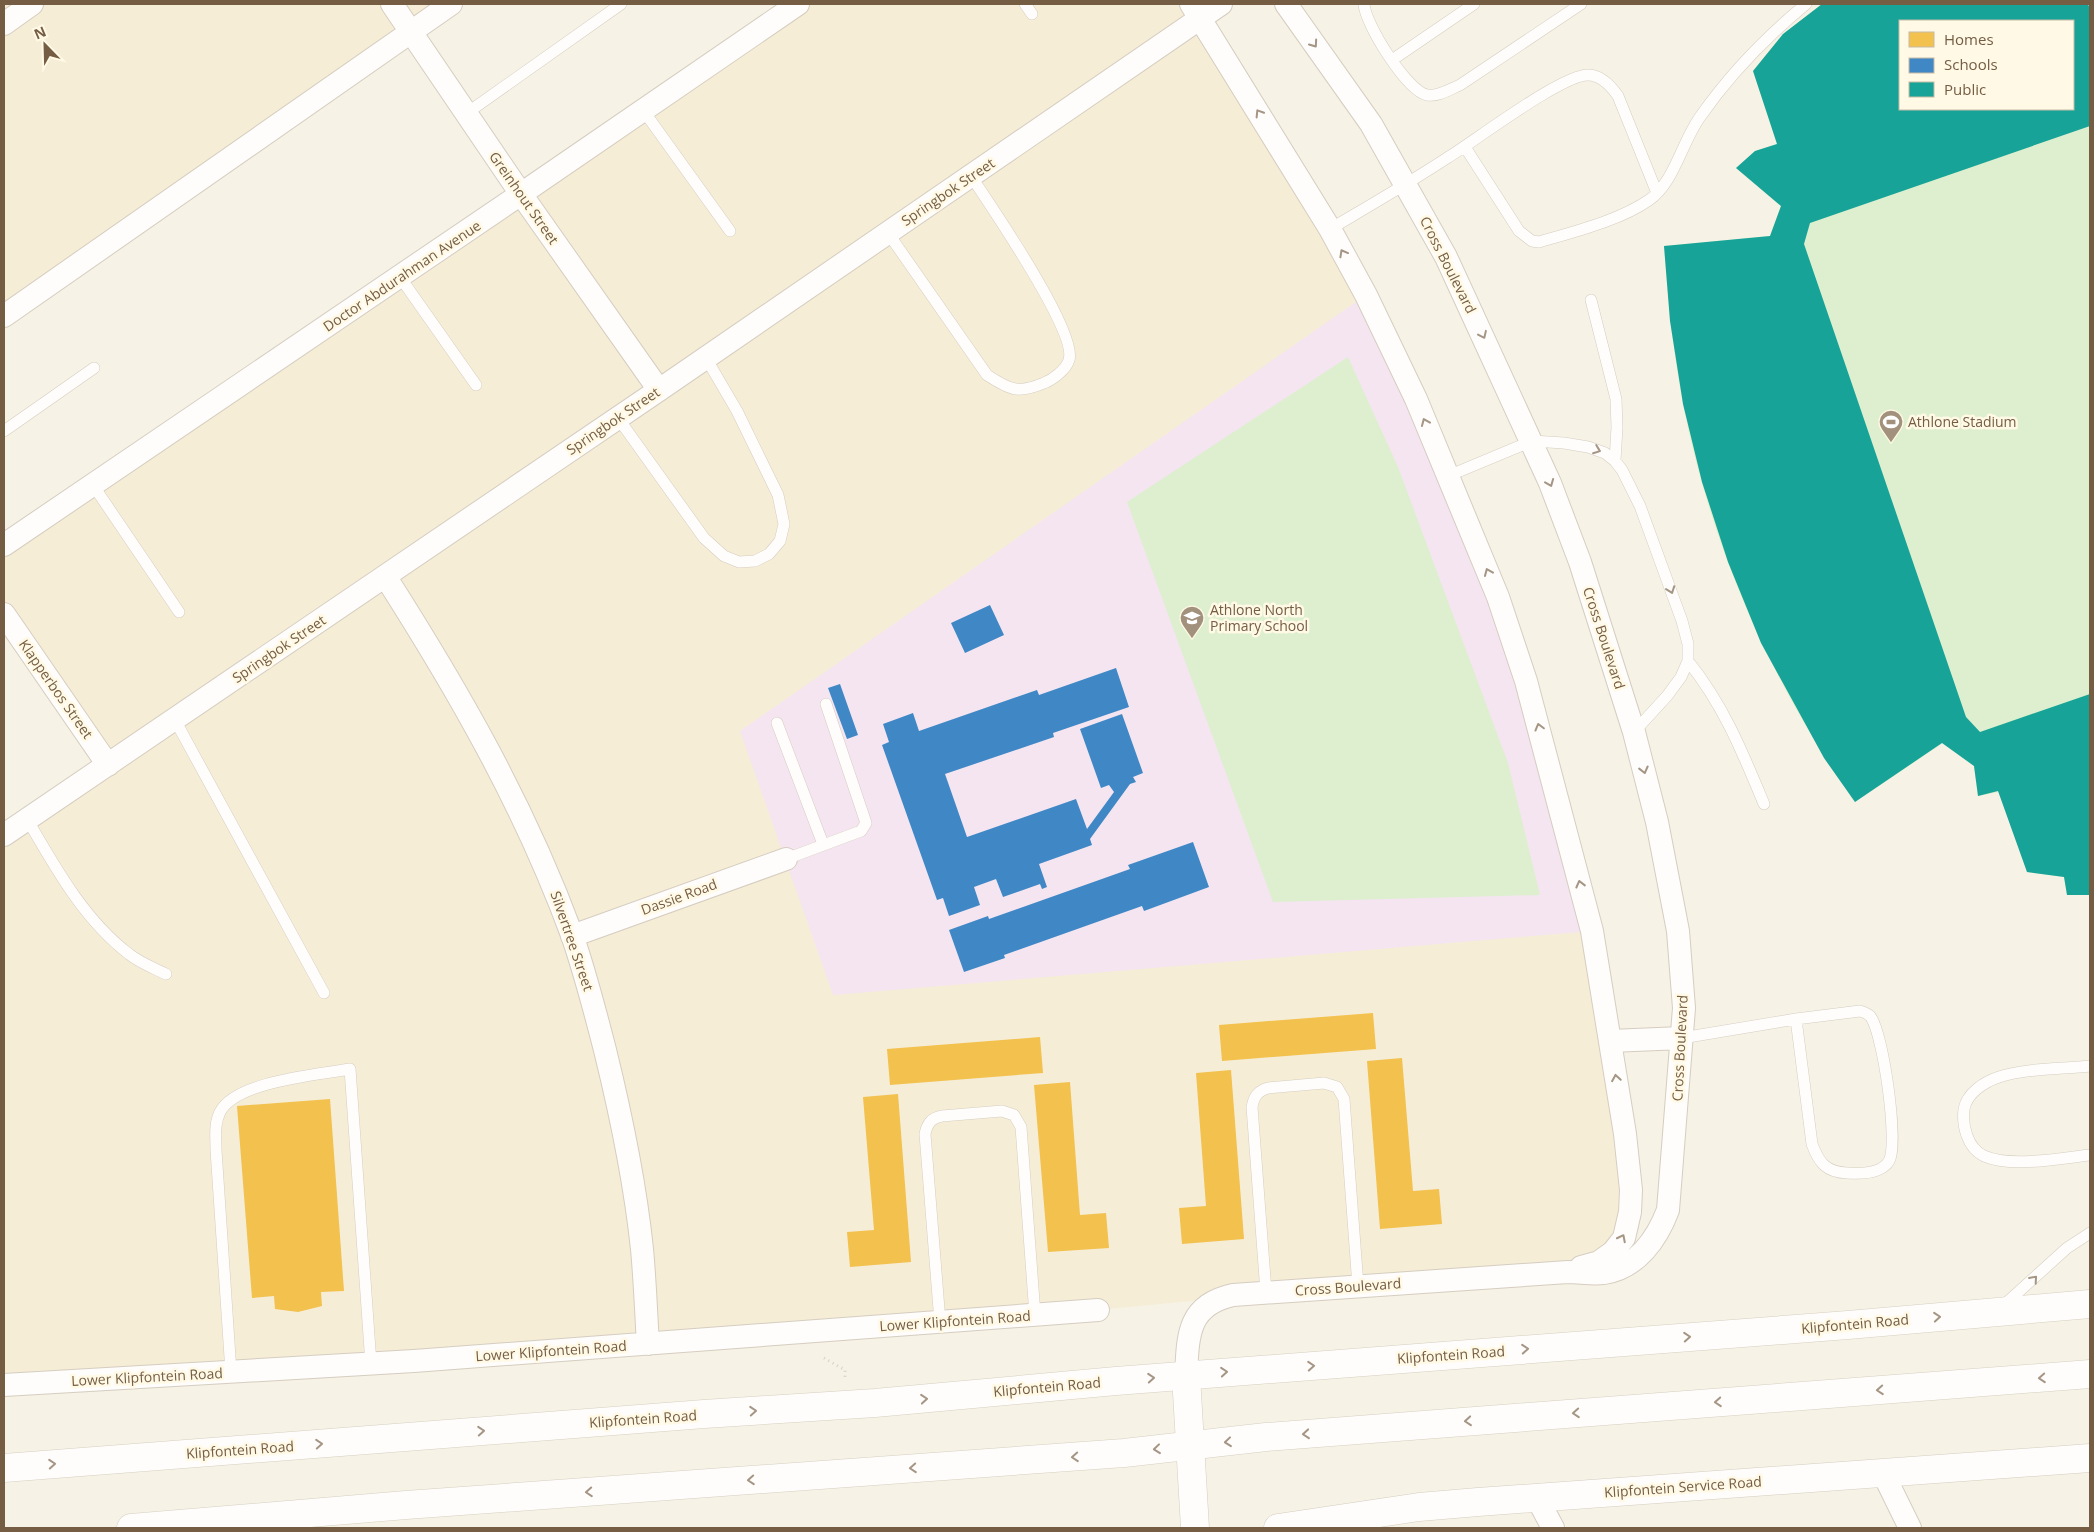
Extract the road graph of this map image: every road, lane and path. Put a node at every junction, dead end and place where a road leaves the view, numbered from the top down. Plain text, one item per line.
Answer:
1 (32, 4) edge
2 (392, 4) edge
3 (450, 4) edge
4 (620, 4) edge
5 (798, 4) edge
6 (1025, 4) edge
7 (1221, 4) edge
8 (1286, 4) edge
9 (1364, 4) edge
10 (1474, 4) edge
11 (1581, 4) edge
12 (1806, 4) edge
13 (1195, 11) edge
14 (1032, 14) dead end
15 (4, 24) edge
16 (411, 31) junction
17 (1392, 60) junction
18 (643, 110) junction
19 (467, 113) junction
20 (1465, 147) junction
21 (972, 176) junction
22 (1405, 184) junction
23 (1657, 193) junction
24 (521, 194) junction
25 (1330, 229) junction
26 (730, 231) dead end
27 (888, 233) junction
28 (400, 277) junction
29 (1591, 300) dead end
30 (4, 316) edge
31 (706, 358) junction
32 (94, 368) dead end
33 (476, 386) dead end
34 (659, 390) junction
35 (618, 418) junction
36 (4, 430) edge
37 (1532, 441) junction
38 (1615, 461) junction
39 (1448, 476) junction
40 (93, 485) junction
41 (4, 545) edge
42 (385, 576) junction
43 (179, 612) dead end
44 (4, 614) edge
45 (1688, 661) junction
46 (826, 704) dead end
47 (174, 720) junction
48 (777, 723) dead end
49 (1634, 732) junction
50 (108, 765) junction
51 (1764, 804) dead end
52 (27, 819) junction
53 (4, 835) edge
54 (822, 844) junction
55 (786, 859) joint
56 (572, 936) junction
57 (166, 974) dead end
58 (324, 993) dead end
59 (1796, 1019) junction
60 (1682, 1038) junction
61 (1610, 1041) junction
62 (2090, 1066) edge
63 (2090, 1155) edge
64 (2090, 1233) edge
65 (1568, 1272) junction
66 (1358, 1286) junction
67 (1265, 1292) junction
68 (2090, 1304) edge
69 (1098, 1310) dead end
70 (1997, 1311) junction
71 (1035, 1314) junction
72 (940, 1322) junction
73 (648, 1344) junction
74 (371, 1364) junction
75 (231, 1372) junction
76 (2090, 1374) edge
77 (1186, 1376) junction
78 (4, 1385) edge
79 (1190, 1446) junction
80 (2090, 1458) edge
81 (4, 1468) edge
82 (1883, 1473) junction
83 (1538, 1498) junction
84 (1292, 1527) edge
85 (131, 1528) edge
86 (1195, 1528) edge
87 (1553, 1528) edge
88 (1910, 1528) edge

1 - 15 street
2 - 16 street, Greinhout Street
3 - 16 street
4 - 19 lane
5 - 18 street, Doctor Abdurahman Avenue
6 - 14 lane
7 - 13 street, Springbok Street
8 -> 22 street, Cross Boulevard
9 - 17 lane
10 - 17 lane
11 - 17 lane
12 - 23 lane
13 - 21 street, Springbok Street
25 -> 13 street, Cross Boulevard
16 - 19 street, Greinhout Street
16 - 30 street
18 - 24 street, Doctor Abdurahman Avenue
18 - 26 lane
19 - 24 street, Greinhout Street
20 - 22 lane
20 - 23 lane
20 - 23 lane
21 - 27 street, Springbok Street
21 - 27 lane
22 - 25 lane
22 -> 37 street, Cross Boulevard
24 - 28 street, Doctor Abdurahman Avenue
24 - 34 street, Greinhout Street
39 -> 25 street, Cross Boulevard
27 - 31 street, Springbok Street
28 - 33 lane
28 - 40 street, Doctor Abdurahman Avenue
29 - 38 lane
31 - 34 street, Springbok Street
31 - 35 lane
32 - 36 lane
34 - 35 street, Springbok Street
35 - 42 street, Springbok Street
37 -> 38 lane
37 - 39 lane
37 -> 49 street, Cross Boulevard
38 -> 45 lane
61 -> 39 street, Cross Boulevard
40 - 41 street, Doctor Abdurahman Avenue
40 - 43 lane
42 - 47 street, Springbok Street
42 - 56 street, Silvertree Street
44 - 50 street, Klapperbos Street
45 - 49 lane
45 - 51 lane
46 - 54 lane
47 - 50 street, Springbok Street
47 - 58 lane
48 - 54 lane
49 -> 60 street, Cross Boulevard
50 - 52 street, Springbok Street
52 - 53 street, Springbok Street
52 - 57 lane
54 - 55 lane
55 - 56 street, Dassie Road
56 - 73 street, Silvertree Street
59 - 59 lane
59 - 60 lane
60 - 61 street
60 - 65 street, Cross Boulevard
65 -> 61 street, Cross Boulevard
62 - 63 lane
70 -> 64 lane
65 - 66 street, Cross Boulevard
66 - 67 street, Cross Boulevard
66 - 67 lane
67 - 77 street, Cross Boulevard
68 - 70 main road, Klipfontein Road
69 - 71 street, Lower Klipfontein Road
77 -> 70 main road, Klipfontein Road
71 - 72 street, Lower Klipfontein Road
71 - 72 lane
72 - 73 street, Lower Klipfontein Road
73 - 74 street, Lower Klipfontein Road
74 - 75 street, Lower Klipfontein Road
74 - 75 lane
75 - 78 street, Lower Klipfontein Road
76 -> 79 main road
77 - 79 main road
81 -> 77 main road, Klipfontein Road
79 -> 85 main road
79 - 86 main road
80 - 82 main road, Klipfontein Service Road
82 - 83 main road, Klipfontein Service Road
82 - 88 street
83 - 84 main road, Klipfontein Service Road
83 - 87 street

